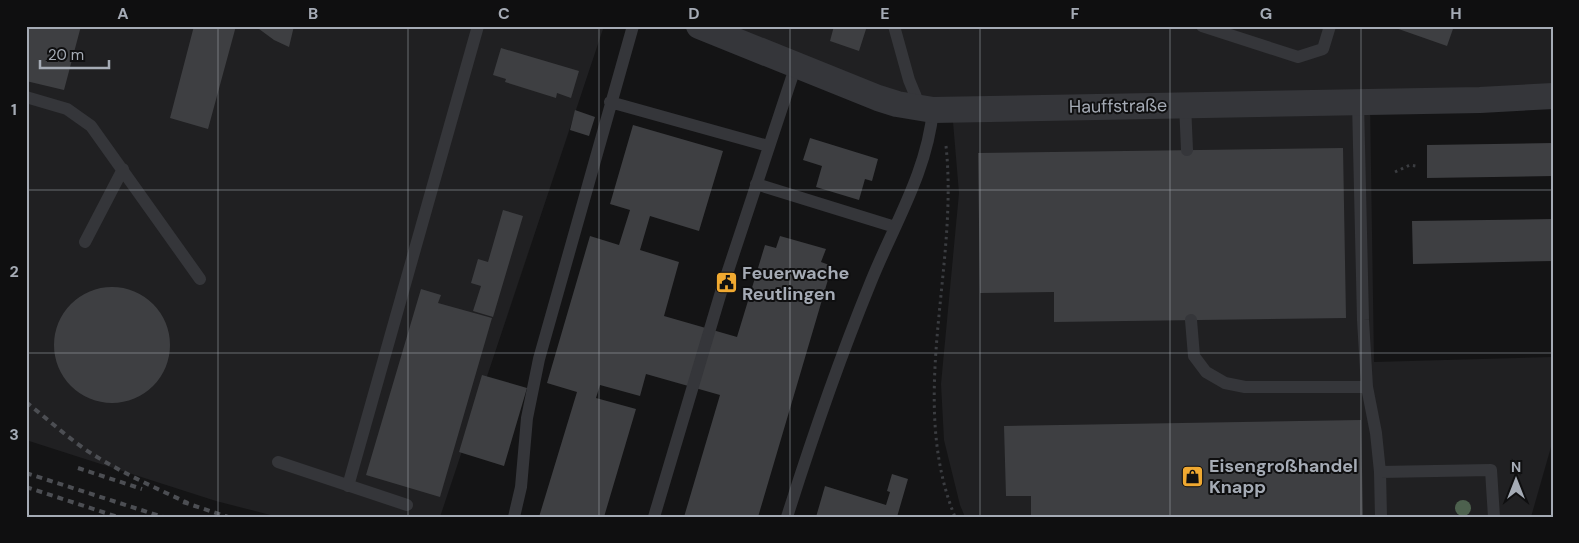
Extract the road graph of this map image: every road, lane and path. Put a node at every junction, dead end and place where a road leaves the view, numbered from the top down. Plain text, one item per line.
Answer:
1 (478, 26) edge
2 (633, 26) edge
3 (699, 26) edge
4 (894, 26) edge
5 (1202, 26) edge
6 (1330, 26) edge
7 (796, 65) junction
8 (1553, 96) edge
9 (26, 97) edge
10 (610, 102) junction
11 (1358, 102) junction
12 (1185, 104) junction
13 (932, 110) junction
14 (768, 146) junction
15 (1187, 150) dead end
16 (1416, 166) dead end
17 (123, 169) junction
18 (1395, 172) dead end
19 (756, 184) junction
20 (894, 227) junction
21 (85, 242) dead end
22 (200, 279) dead end
23 (1191, 320) dead end
24 (1367, 387) junction
25 (278, 462) dead end
26 (1380, 472) junction
27 (348, 486) junction
28 (407, 505) dead end
29 (514, 517) edge
30 (654, 517) edge
31 (787, 517) edge
32 (955, 517) edge
33 (1381, 517) edge
34 (1494, 517) edge

1 - 27 lane
2 - 10 lane
3 - 7 street, Hauffstraße
4 - 13 lane
5 - 6 lane
7 - 13 street, Hauffstraße
7 - 14 lane
8 - 11 street, Hauffstraße
9 - 17 lane
10 - 14 lane
10 - 29 lane
11 - 12 street, Hauffstraße
11 - 24 lane
12 - 13 street, Hauffstraße
12 - 15 lane
13 - 20 lane
13 - 32 path
14 - 19 lane
16 - 18 path
17 - 21 lane
17 - 22 lane
19 - 20 lane
19 - 30 lane
20 - 31 lane
23 - 24 lane
24 - 26 lane
25 - 27 lane
26 - 33 lane
26 - 34 lane
27 - 28 lane

